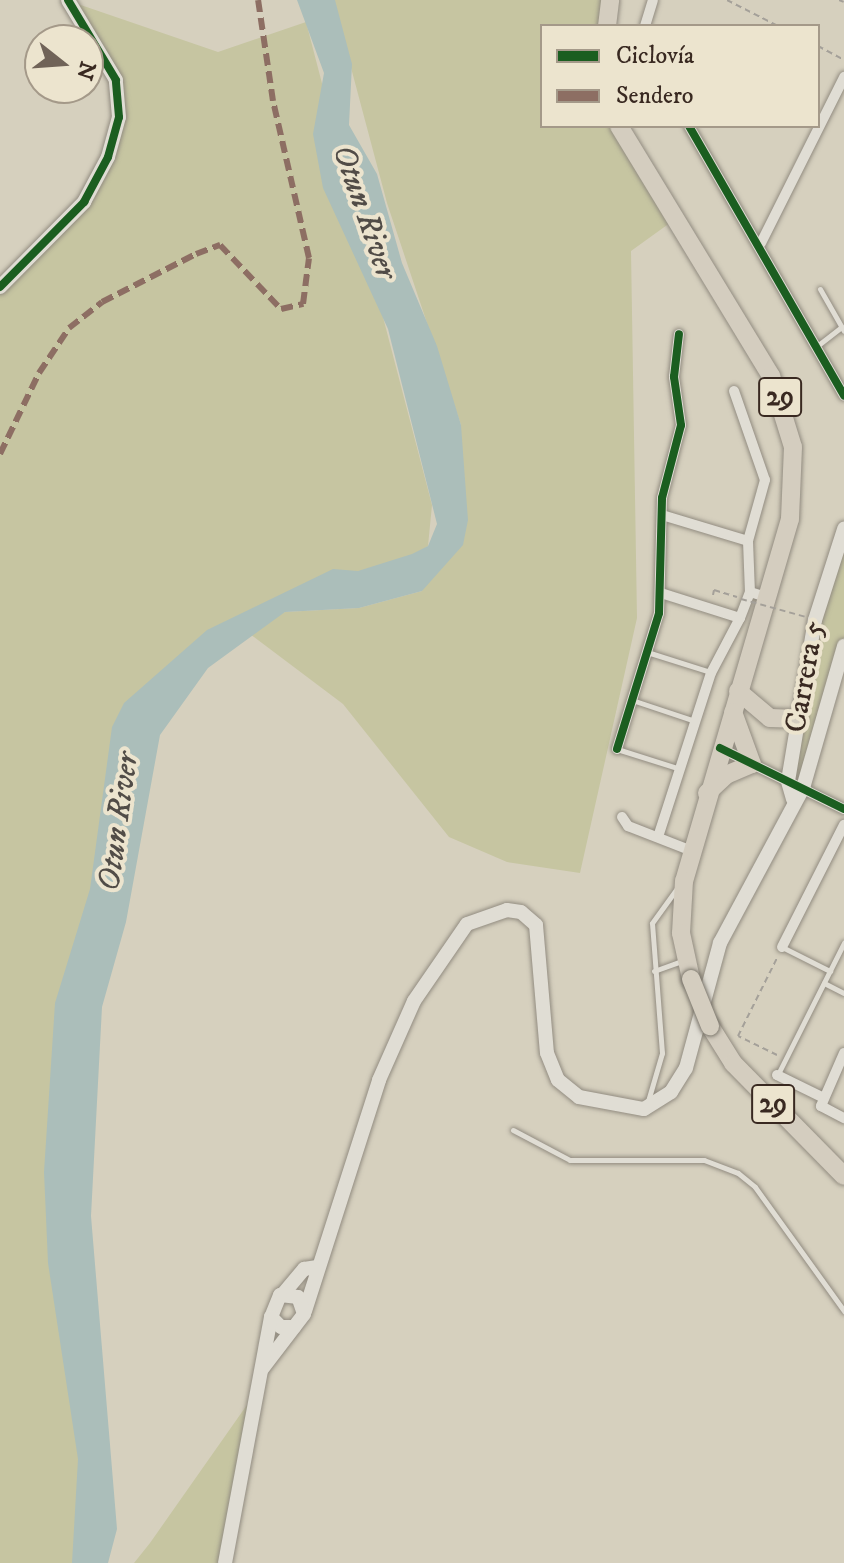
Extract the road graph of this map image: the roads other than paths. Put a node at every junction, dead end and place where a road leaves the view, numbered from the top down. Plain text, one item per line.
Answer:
1 (68, 0) edge
2 (610, 0) edge
3 (653, 0) edge
4 (607, 24) edge
5 (646, 24) edge
6 (844, 77) edge
7 (820, 125) edge
8 (620, 128) edge
9 (690, 128) edge
10 (818, 128) edge
11 (761, 243) junction
12 (0, 287) edge
13 (820, 289) dead end
14 (843, 329) edge
15 (679, 334) dead end
16 (817, 346) junction
17 (734, 391) dead end
18 (844, 396) edge
19 (662, 515) junction
20 (844, 529) edge
21 (748, 541) junction
22 (661, 593) junction
23 (752, 596) junction
24 (740, 618) junction
25 (844, 646) edge
26 (647, 652) junction
27 (711, 673) junction
28 (632, 700) junction
29 (735, 700) junction
30 (799, 719) junction
31 (696, 721) junction
32 (720, 748) junction
33 (617, 749) joint
34 (752, 764) junction
35 (681, 770) junction
36 (788, 781) junction
37 (706, 794) junction
38 (798, 794) junction
39 (844, 809) edge
40 (622, 817) dead end
41 (844, 825) edge
42 (658, 837) junction
43 (692, 851) junction
44 (684, 881) junction
45 (844, 943) edge
46 (782, 947) joint
47 (685, 959) junction
48 (830, 971) junction
49 (653, 972) junction
50 (824, 983) junction
51 (844, 993) edge
52 (844, 1053) edge
53 (777, 1075) joint
54 (822, 1097) junction
55 (644, 1109) junction
56 (844, 1118) edge
57 (513, 1130) dead end
58 (844, 1176) edge
59 (316, 1267) junction
60 (283, 1294) junction
61 (305, 1311) junction
62 (844, 1311) edge
63 (271, 1317) junction
64 (294, 1327) junction
65 (262, 1369) junction
66 (225, 1563) edge

1 - 12 main road
2 - 4 highway
3 - 5 street
6 - 7 street
8 - 23 highway, 29
9 - 11 street
10 - 11 street
11 - 16 street
13 - 14 lane
14 - 16 lane
15 - 19 street
16 - 18 street
17 - 21 street
19 - 21 street
19 - 22 street
20 - 30 main road, Carrera 5
21 - 23 street
22 - 24 street
22 - 26 street
23 - 24 street
23 - 29 highway, 29
24 - 27 street
25 - 38 main road, Carrera 5
26 - 27 lane
26 - 28 street
27 - 31 street
28 - 31 lane
28 - 33 street
29 - 30 highway
29 - 32 highway, 29
29 - 34 highway
30 - 36 main road, Carrera 5
31 - 35 street
32 - 34 street
32 - 37 highway, 29
33 - 35 lane
34 - 36 street
34 - 37 highway
35 - 42 street
36 - 38 main road
37 - 43 highway, 29
38 - 39 street
38 - 55 main road, Carrera 5
40 - 42 street
41 - 46 street
42 - 43 street
43 - 44 highway, 29
44 - 47 highway, 29
44 - 49 lane
45 - 48 lane
46 - 48 lane
47 - 49 lane
47 - 58 highway, 29, bridge
48 - 50 lane
49 - 55 lane
50 - 51 lane
50 - 53 lane
52 - 54 street
53 - 54 street
54 - 56 street
55 - 59 main road
57 - 62 lane
59 - 60 main road
59 - 61 main road
60 - 61 main road
60 - 63 main road
61 - 64 main road
63 - 64 main road
63 - 65 main road
64 - 65 main road
65 - 66 main road

